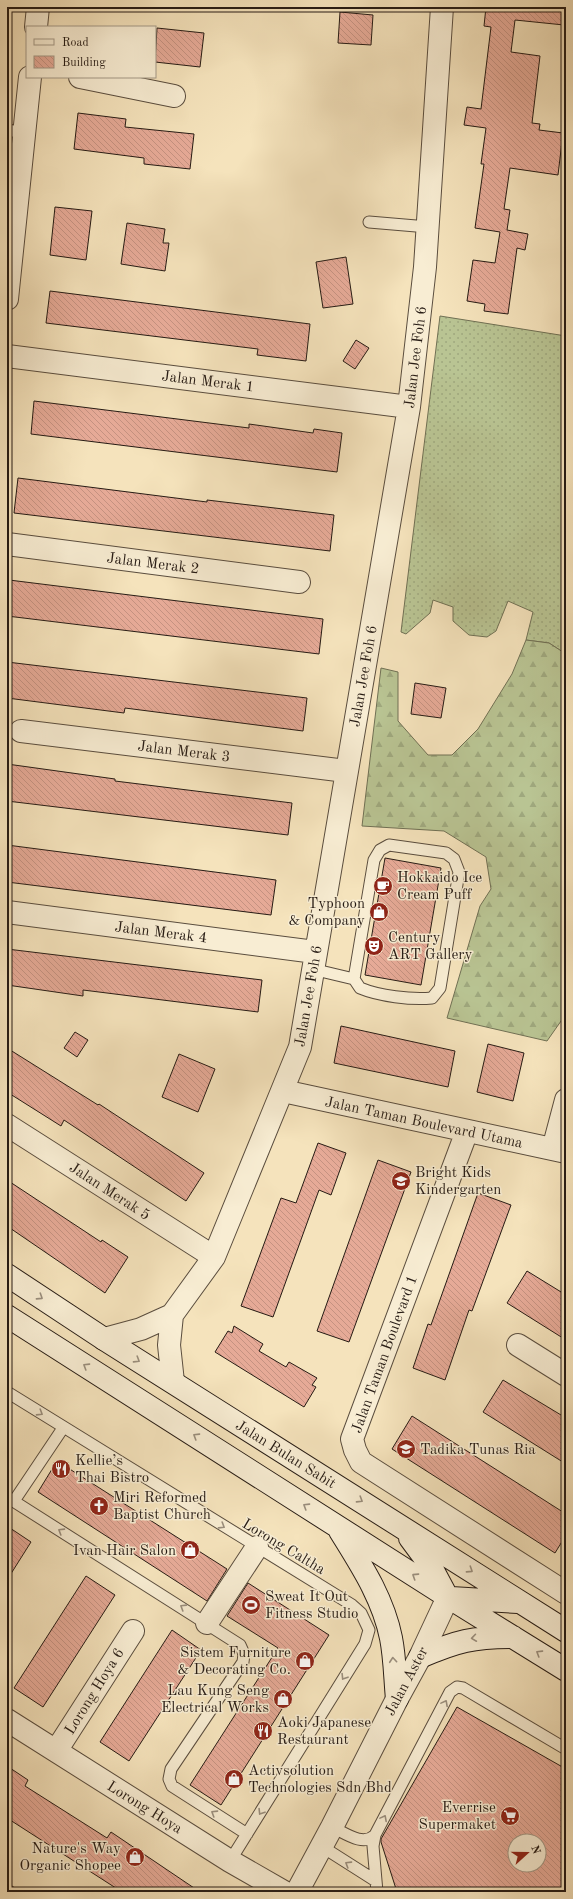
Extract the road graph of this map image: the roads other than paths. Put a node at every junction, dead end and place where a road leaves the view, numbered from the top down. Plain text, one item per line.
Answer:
1 (38, 7) edge
2 (442, 7) edge
3 (36, 26) edge
4 (30, 78) edge
5 (85, 78) edge
6 (174, 96) dead end
7 (16, 131) edge
8 (369, 222) dead end
9 (428, 227) junction
10 (7, 299) edge
11 (7, 356) edge
12 (409, 407) junction
13 (7, 544) edge
14 (299, 582) dead end
15 (21, 732) dead end
16 (346, 772) junction
17 (7, 912) edge
18 (314, 961) junction
19 (354, 979) junction
20 (283, 1091) junction
21 (566, 1100) edge
22 (7, 1125) edge
23 (467, 1131) junction
24 (560, 1150) edge
25 (214, 1257) junction
26 (7, 1275) edge
27 (172, 1315) junction
28 (7, 1316) edge
29 (104, 1339) junction
30 (518, 1345) dead end
31 (566, 1375) edge
32 (173, 1382) junction
33 (7, 1392) edge
34 (63, 1428) junction
35 (11, 1499) edge
36 (337, 1525) junction
37 (400, 1525) junction
38 (257, 1548) junction
39 (566, 1593) edge
40 (448, 1597) junction
41 (520, 1602) junction
42 (207, 1623) junction
43 (133, 1630) dead end
44 (566, 1631) edge
45 (513, 1637) junction
46 (420, 1657) junction
47 (566, 1670) edge
48 (397, 1699) junction
49 (7, 1720) edge
50 (566, 1749) edge
51 (56, 1751) junction
52 (332, 1827) junction
53 (247, 1834) junction
54 (375, 1835) junction
55 (321, 1846) junction
56 (230, 1861) junction
57 (376, 1881) junction
58 (7, 1890) edge
59 (10, 1892) edge
60 (284, 1892) edge
61 (297, 1892) edge
62 (377, 1892) edge

1 - 3 street
2 - 9 street, Jalan Jee Foh 6
4 - 7 street
5 - 6 street
7 - 10 street
8 - 9 lane
9 - 12 street, Jalan Jee Foh 6
11 - 12 street, Jalan Merak 1
12 - 16 street, Jalan Jee Foh 6
13 - 14 street, Jalan Merak 2
15 - 16 street, Jalan Merak 3
16 - 18 street, Jalan Jee Foh 6
17 - 18 street, Jalan Merak 4
18 - 19 lane
18 - 20 street, Jalan Jee Foh 6
19 - 19 lane
20 - 23 street, Jalan Taman Boulevard Utama
20 - 25 street, Jalan Jee Foh 6
21 - 24 street
22 - 25 street, Jalan Merak 5
23 - 24 street, Jalan Taman Boulevard Utama
23 - 39 street, Jalan Taman Boulevard 1
25 - 27 street, Jalan Jee Foh 6
26 -> 29 street, Jalan Bulan Sabit
27 - 29 street, Jalan Jee Foh 6
27 - 32 street
36 -> 28 street
29 -> 32 street, Jalan Bulan Sabit
30 - 31 street
32 -> 37 street, Jalan Bulan Sabit
33 -> 34 lane, Lorong Caltha
34 - 35 lane
34 -> 38 lane, Lorong Caltha
42 -> 35 lane
40 -> 36 street
48 -> 36 street
37 - 40 street
37 -> 41 street, Jalan Bulan Sabit
38 - 42 street
38 -> 53 lane, Lorong Caltha
40 - 41 street
40 - 45 street
40 - 46 street, Jalan Aster
41 - 44 street, Jalan Bulan Sabit
53 -> 42 lane
43 - 51 street, Lorong Hoya 6
45 -> 46 street
47 -> 45 street
46 - 48 street, Jalan Aster
48 - 52 street, Jalan Aster
49 - 51 street, Lorong Hoya
54 -> 50 lane
51 - 56 street, Lorong Hoya
52 - 54 lane
52 - 55 street, Jalan Aster
53 - 56 lane, Lorong Caltha
54 - 57 lane
57 -> 55 lane
55 - 61 street, Jalan Aster
56 - 60 street, Lorong Hoya
57 - 62 lane
58 - 59 lane

